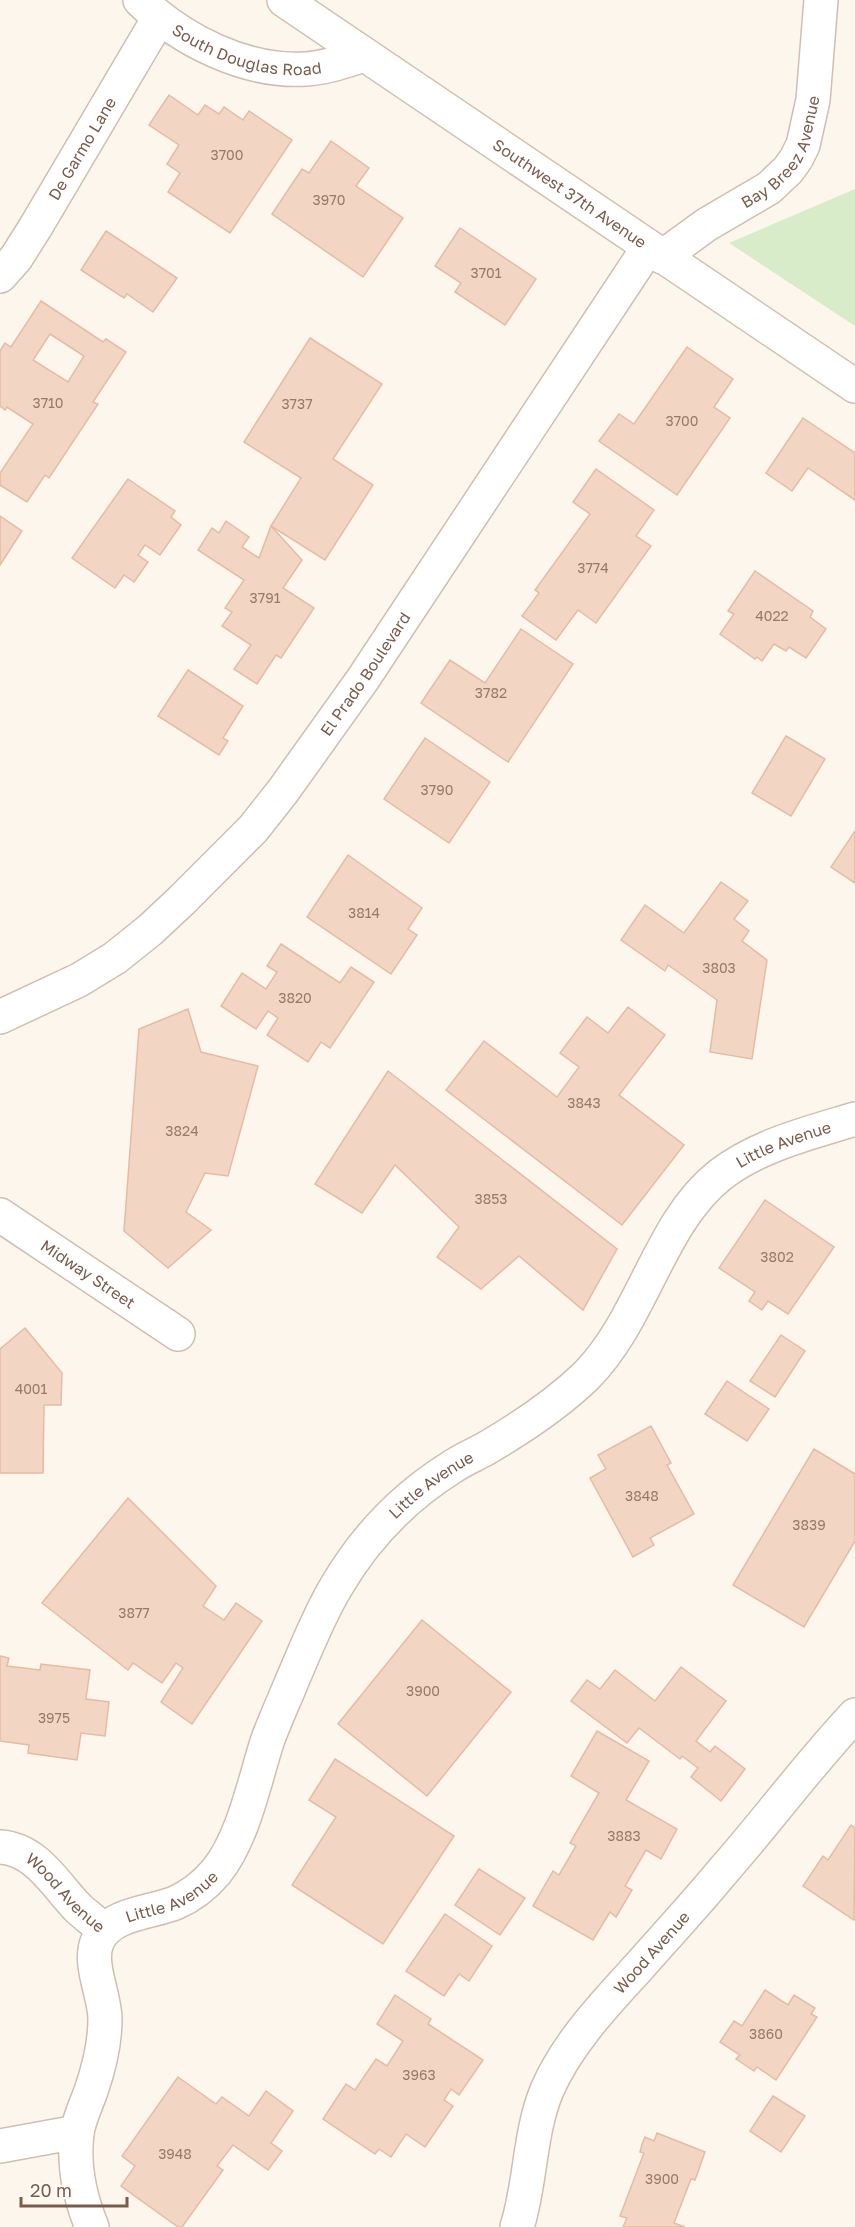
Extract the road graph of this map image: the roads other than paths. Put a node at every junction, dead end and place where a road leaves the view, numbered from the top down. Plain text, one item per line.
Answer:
1 (284, 0) edge
2 (821, 0) edge
3 (149, 9) edge
4 (364, 55) junction
5 (655, 252) junction
6 (0, 276) edge
7 (855, 386) edge
8 (0, 1017) edge
9 (855, 1119) edge
10 (0, 1215) edge
11 (178, 1334) dead end
12 (855, 1715) edge
13 (0, 1847) edge
14 (104, 1930) junction
15 (77, 2132) junction
16 (0, 2146) edge
17 (92, 2227) edge
18 (517, 2227) edge

1 - 4 street, Southwest 37th Avenue
2 - 5 street, Bay Breez Avenue
3 - 4 street, South Douglas Road
3 - 6 street, De Garmo Lane
4 - 5 street, Southwest 37th Avenue
5 - 7 street, Southwest 37th Avenue
5 - 8 street, El Prado Boulevard
9 - 14 street, Little Avenue
10 - 11 street, Midway Street
12 - 18 street, Wood Avenue
13 - 14 street, Wood Avenue
14 - 15 street, Wood Avenue
15 - 16 street
15 - 17 street, Wood Avenue

